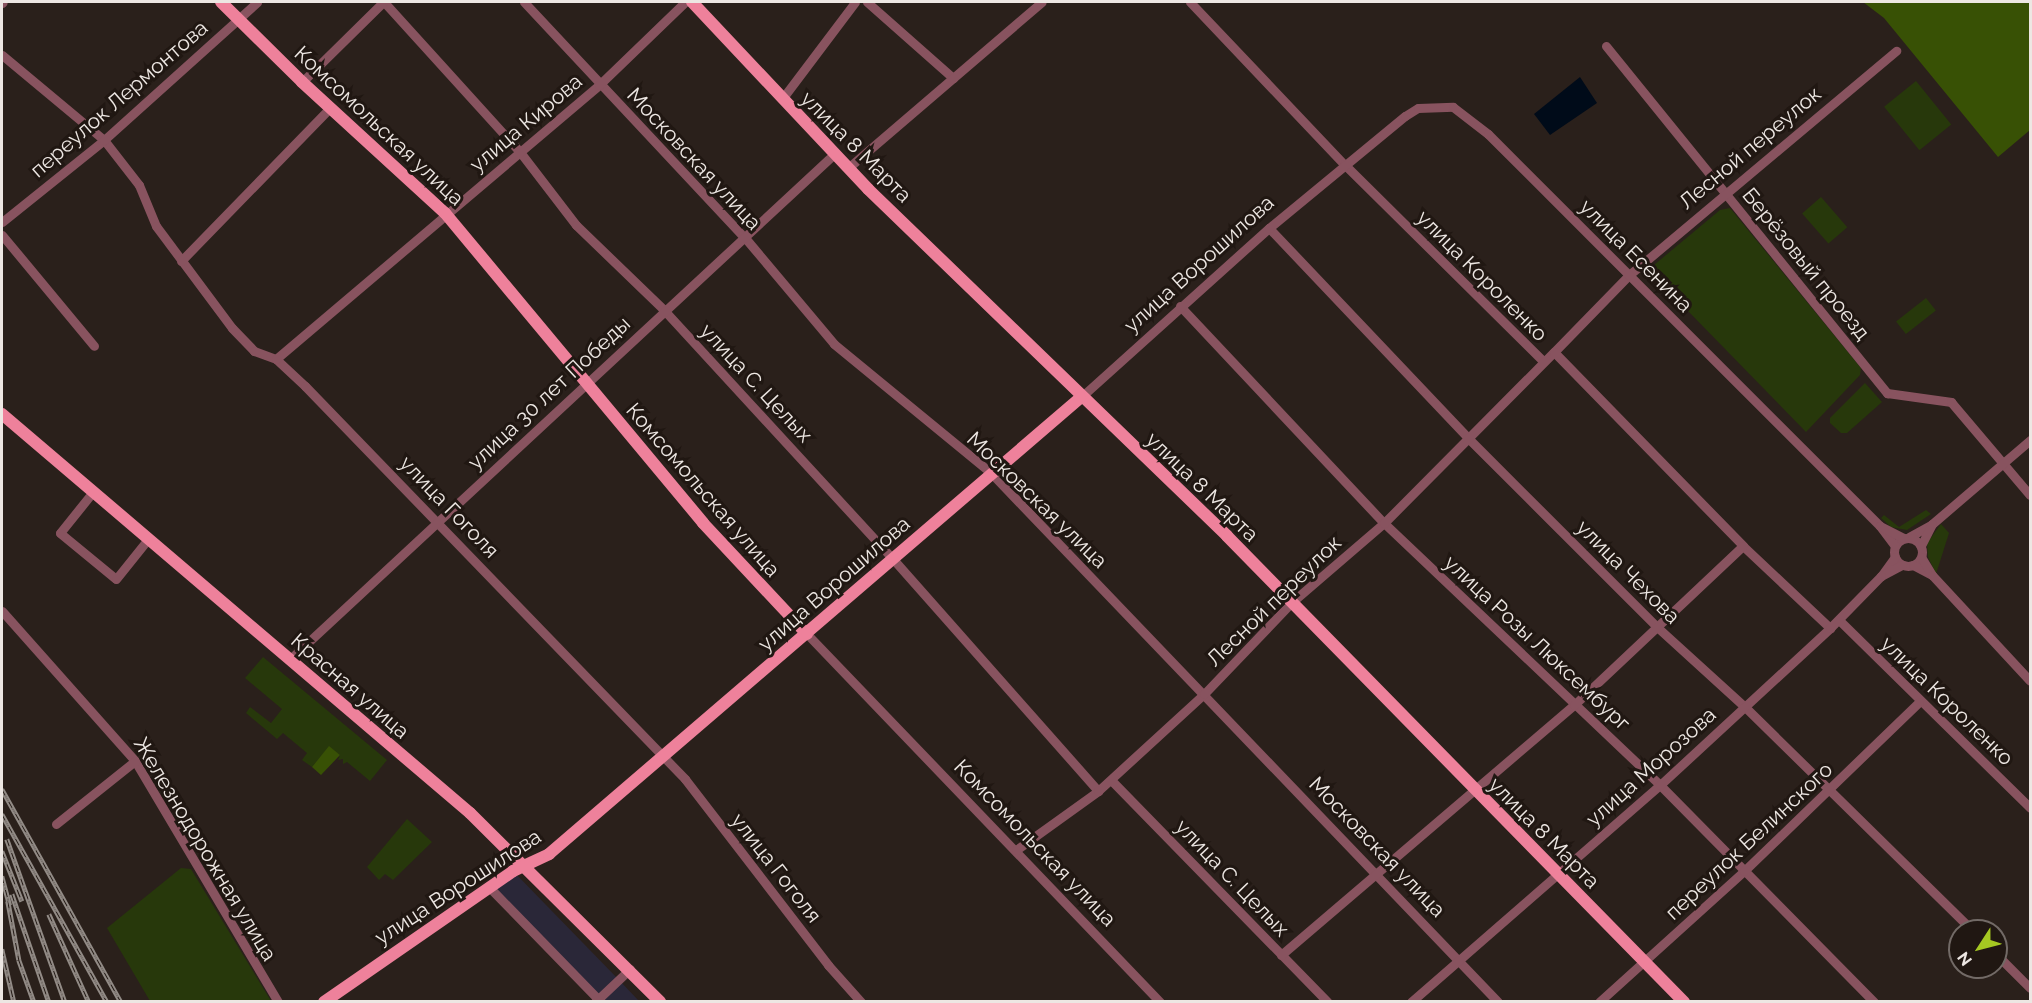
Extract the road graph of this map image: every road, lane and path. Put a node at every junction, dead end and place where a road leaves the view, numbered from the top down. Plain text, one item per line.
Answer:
1 (221, 2) edge
2 (257, 2) edge
3 (383, 2) edge
4 (524, 2) edge
5 (685, 2) edge
6 (692, 2) edge
7 (855, 2) edge
8 (867, 2) edge
9 (1042, 2) edge
10 (1190, 2) edge
11 (239, 19) junction
12 (1606, 46) dead end
13 (1896, 51) dead end
14 (2, 56) edge
15 (953, 78) junction
16 (302, 82) junction
17 (599, 86) junction
18 (782, 99) junction
19 (330, 108) junction
20 (104, 140) junction
21 (520, 152) junction
22 (834, 154) junction
23 (1344, 164) junction
24 (848, 168) junction
25 (1725, 192) junction
26 (445, 213) junction
27 (2, 222) edge
28 (1269, 228) junction
29 (2, 235) edge
30 (746, 239) junction
31 (181, 261) junction
32 (1629, 274) junction
33 (1180, 306) junction
34 (663, 309) junction
35 (94, 346) dead end
36 (1554, 352) junction
37 (276, 359) junction
38 (1543, 361) junction
39 (586, 385) junction
40 (1080, 398) junction
41 (2, 414) edge
42 (1470, 440) junction
43 (2031, 440) edge
44 (2002, 464) junction
45 (991, 473) junction
46 (92, 493) junction
47 (2031, 495) edge
48 (438, 520) junction
49 (1384, 523) junction
50 (1932, 524) junction
51 (1880, 526) junction
52 (1906, 537) junction
53 (148, 539) junction
54 (1743, 546) junction
55 (1895, 546) junction
56 (1921, 546) junction
57 (1895, 557) junction
58 (1921, 557) junction
59 (893, 559) junction
60 (1902, 565) junction
61 (1913, 565) junction
62 (1932, 574) junction
63 (1881, 576) junction
64 (1292, 602) junction
65 (2, 610) edge
66 (1839, 620) junction
67 (1657, 627) junction
68 (1830, 628) junction
69 (807, 634) junction
70 (289, 660) junction
71 (2031, 681) edge
72 (1204, 694) junction
73 (1919, 702) junction
74 (1574, 705) junction
75 (1745, 707) junction
76 (660, 756) junction
77 (135, 761) junction
78 (1111, 780) junction
79 (1660, 785) junction
80 (1474, 790) junction
81 (1831, 790) junction
82 (1098, 791) junction
83 (2031, 807) edge
84 (56, 824) dead end
85 (1016, 850) junction
86 (525, 865) junction
87 (1744, 871) junction
88 (1379, 874) junction
89 (1557, 874) junction
90 (489, 887) junction
91 (1961, 919) edge
92 (1281, 955) junction
93 (1460, 959) junction
94 (1644, 962) junction
95 (2008, 966) edge
96 (630, 969) junction
97 (2031, 988) edge
98 (598, 1001) edge
99 (278, 1002) edge
100 (324, 1002) edge
101 (660, 1002) edge
102 (861, 1002) edge
103 (1160, 1002) edge
104 (1328, 1002) edge
105 (1411, 1002) edge
106 (1498, 1002) edge
107 (1599, 1002) edge
108 (1684, 1002) edge
109 (1874, 1002) edge

1 - 11 main road, Комсомольская улица
2 - 11 street, переулок Лермонтова
3 - 16 street
3 - 21 street, улица С. Целых
4 - 17 street, Московская улица
5 - 17 street, улица Кирова
6 - 18 main road, улица 8 Марта
7 - 18 street
8 - 15 street
9 - 15 street
10 - 23 street, улица Короленко
11 - 16 main road, Комсомольская улица
11 - 20 street, переулок Лермонтова
12 - 25 street, Берёзовый проезд
13 - 25 street, Лесной переулок
14 - 20 street, улица Гоголя
15 - 24 street
16 - 19 main road, Комсомольская улица
17 - 21 street, улица Кирова
17 - 30 street, Московская улица
18 - 22 main road, улица 8 Марта
19 - 26 main road, Комсомольская улица
19 - 31 street
20 - 27 street, переулок Лермонтова
20 - 31 street, улица Гоголя
21 - 26 street, улица Кирова
21 - 34 street, улица С. Целых
22 - 24 main road, улица 8 Марта
22 - 30 street, улица 30 лет Победы
23 - 28 street, улица Ворошилова
23 - 32 street, улица Есенина
23 - 38 street, улица Короленко
24 - 40 main road, улица 8 Марта
25 - 32 street, Лесной переулок
25 - 44 street, Берёзовый проезд
26 - 37 street, улица Кирова
26 - 39 main road, Комсомольская улица
28 - 33 street, улица Ворошилова
28 - 42 street, улица Чехова
29 - 35 street
30 - 34 street, улица 30 лет Победы
30 - 45 street, Московская улица
31 - 37 street, улица Гоголя
32 - 36 street, Лесной переулок
32 - 51 street, улица Есенина
33 - 40 street, улица Ворошилова
33 - 49 street, улица Розы Люксембург
34 - 39 street, улица 30 лет Победы
34 - 59 street, улица С. Целых
36 - 38 street, улица Короленко
36 - 54 street, улица Короленко
37 - 48 street, улица Гоголя
38 - 42 street, Лесной переулок
39 - 48 street, улица 30 лет Победы
39 - 69 main road, Комсомольская улица
40 - 45 main road, улица Ворошилова
40 - 64 main road, улица 8 Марта
41 - 46 main road, Красная улица
42 - 49 street, Лесной переулок
42 - 67 street, улица Чехова
43 - 44 street
44 - 47 street, Берёзовый проезд
44 - 50 street
45 - 59 main road, улица Ворошилова
45 - 72 street, Московская улица
46 - 53 main road, Красная улица
46 - 53 street
48 - 70 street, улица 30 лет Победы
48 - 76 street, улица Гоголя
49 - 64 street, Лесной переулок
49 - 74 street, улица Розы Люксембург
50 - 52 street
50 - 56 street
51 - 52 street
51 - 55 street
52 - 55 street
52 - 56 street
53 - 70 main road, Красная улица
54 - 67 street
54 - 68 street, улица Короленко
55 - 57 street
56 - 58 street
57 - 60 street
57 - 63 street
58 - 61 street
58 - 62 street
59 - 69 main road, улица Ворошилова
59 - 82 street, улица С. Целых
60 - 61 street
60 - 63 street
61 - 62 street
62 - 71 street
63 - 66 street, улица Морозова
64 - 72 street, Лесной переулок
64 - 80 main road, улица 8 Марта
65 - 77 street, Железнодорожная улица
66 - 68 street, улица Морозова
66 - 73 street, улица Короленко
67 - 74 street
67 - 75 street, улица Чехова
68 - 75 street, улица Морозова
69 - 76 main road, улица Ворошилова
69 - 85 street, Комсомольская улица
70 - 86 main road, Красная улица
72 - 78 street, Лесной переулок
72 - 88 street, Московская улица
73 - 81 street, переулок Белинского
73 - 83 street, улица Короленко
74 - 79 street, улица Розы Люксембург
74 - 80 street
75 - 79 street, улица Морозова
75 - 81 street, улица Чехова
76 - 86 main road, улица Ворошилова
76 - 102 street, улица Гоголя
77 - 84 street
77 - 99 street, Железнодорожная улица
78 - 82 street, Лесной переулок
78 - 92 street, улица С. Целых
79 - 87 street, улица Розы Люксембург
79 - 89 street, улица Морозова
80 - 88 street
80 - 89 main road, улица 8 Марта
81 - 87 street, переулок Белинского
81 - 91 street, улица Чехова
82 - 85 street, Лесной переулок
85 - 103 street, Комсомольская улица
86 - 90 main road, улица Ворошилова
86 - 96 main road, Красная улица
87 - 94 street, переулок Белинского
87 - 109 street, улица Розы Люксембург
88 - 92 street
88 - 93 street, Московская улица
89 - 93 street, улица Морозова
89 - 94 main road, улица 8 Марта
90 - 98 street
90 - 100 main road, улица Ворошилова
92 - 104 street, улица С. Целых
93 - 105 street, улица Морозова
93 - 106 street, Московская улица
94 - 107 street, переулок Белинского
94 - 108 main road, улица 8 Марта
95 - 97 street
96 - 98 street
96 - 101 main road, Красная улица

